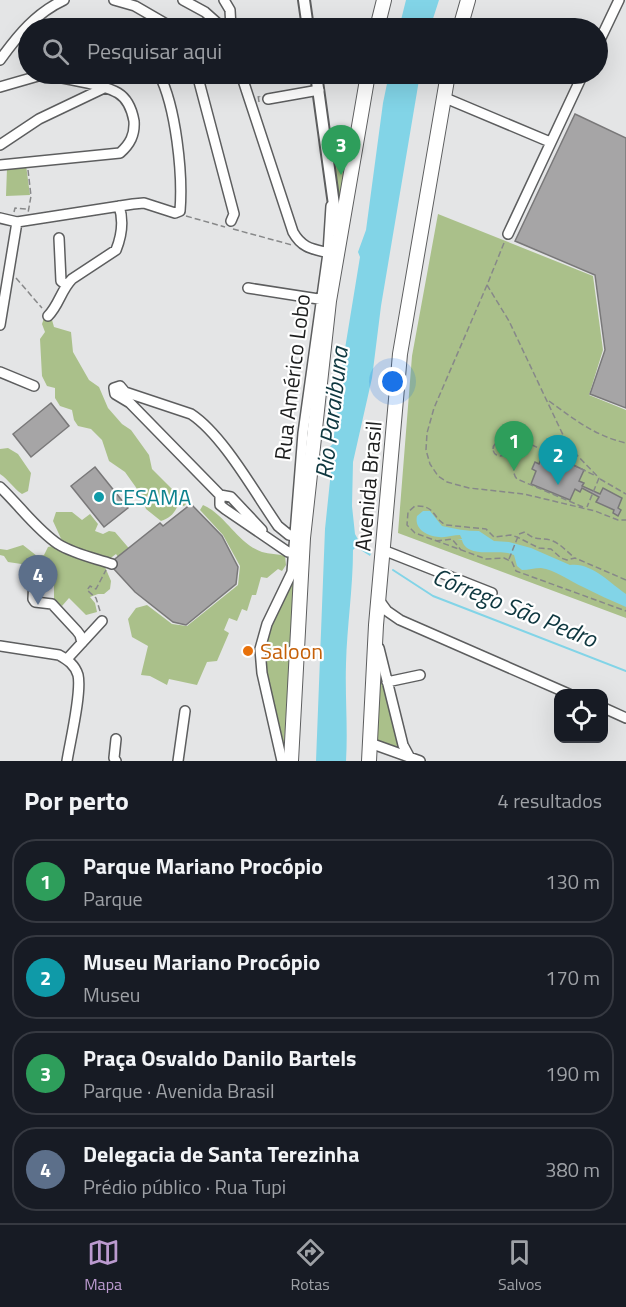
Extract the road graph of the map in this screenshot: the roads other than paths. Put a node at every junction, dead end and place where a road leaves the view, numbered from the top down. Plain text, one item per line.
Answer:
1 (64, 0) edge
2 (114, 0) edge
3 (183, 0) edge
4 (224, 0) edge
5 (304, 0) edge
6 (384, 0) edge
7 (468, 0) edge
8 (619, 0) edge
9 (34, 18) edge
10 (156, 18) edge
11 (212, 18) edge
12 (230, 18) edge
13 (307, 18) edge
14 (380, 18) edge
15 (463, 18) edge
16 (608, 22) edge
17 (18, 36) edge
18 (14, 40) junction
19 (0, 42) edge
20 (0, 60) edge
21 (18, 82) edge
22 (87, 84) edge
23 (162, 84) edge
24 (200, 84) edge
25 (244, 84) edge
26 (318, 84) edge
27 (366, 84) edge
28 (446, 84) edge
29 (578, 84) edge
30 (0, 87) edge
31 (104, 88) junction
32 (319, 90) junction
33 (443, 97) junction
34 (268, 99) dead end
35 (550, 142) junction
36 (0, 145) edge
37 (0, 165) edge
38 (333, 186) junction
39 (119, 206) junction
40 (0, 218) edge
41 (231, 221) dead end
42 (18, 222) junction
43 (508, 234) road end
44 (59, 238) dead end
45 (338, 239) junction
46 (332, 254) junction
47 (5, 270) edge
48 (66, 285) junction
49 (248, 288) dead end
50 (325, 300) junction
51 (48, 316) road end
52 (0, 325) edge
53 (0, 372) edge
54 (34, 386) dead end
55 (0, 487) edge
56 (299, 547) junction
57 (383, 550) junction
58 (111, 563) road end
59 (34, 578) dead end
60 (492, 593) dead end
61 (379, 600) junction
62 (400, 620) junction
63 (102, 621) road end
64 (376, 630) junction
65 (82, 643) junction
66 (0, 646) edge
67 (68, 659) junction
68 (420, 675) dead end
69 (387, 682) junction
70 (560, 689) edge
71 (608, 710) edge
72 (185, 711) dead end
73 (626, 718) edge
74 (116, 739) dead end
75 (370, 743) junction
76 (390, 751) junction
77 (410, 758) junction
78 (68, 761) edge
79 (116, 761) edge
80 (178, 761) edge
81 (282, 761) edge
82 (291, 761) edge
83 (369, 761) edge
84 (389, 761) edge
85 (420, 761) edge

1 - 9 street
2 - 10 street
3 - 11 street
4 - 12 street
5 - 13 main road
6 - 14 highway
7 - 15 highway
8 - 16 street
17 - 18 street
18 - 19 street
18 - 20 street
21 - 30 street
22 - 31 street
23 - 39 street
24 - 41 street
25 - 46 street
26 - 32 main road
27 - 45 highway
28 - 33 highway, Avenida Brasil
29 - 35 street
31 - 36 street
31 - 37 street
32 - 34 street
32 - 38 main road
33 - 35 street
33 - 57 highway, Avenida Brasil
35 - 43 street
38 - 45 main road
38 - 46 street
39 - 42 street
39 - 48 street
40 - 42 street
42 - 47 street
44 - 48 street
45 - 46 highway
46 - 50 highway
47 - 52 street
48 - 51 street
49 - 50 street
50 - 56 highway
53 - 54 street
55 - 58 street
56 - 56 street
56 - 81 street
56 - 82 highway
57 - 60 street
57 - 61 highway, Avenida Brasil
59 - 65 street
61 - 62 street
61 - 64 highway, Avenida Brasil
62 - 64 street
62 - 70 street
63 - 65 street
64 - 69 street
64 - 75 highway, Avenida Brasil
65 - 67 street
66 - 67 street
67 - 78 street
68 - 69 street
69 - 77 street
71 - 73 street
72 - 80 street
74 - 79 street
75 - 76 street
75 - 83 highway, Avenida Brasil
76 - 77 street
76 - 84 street
77 - 85 street

